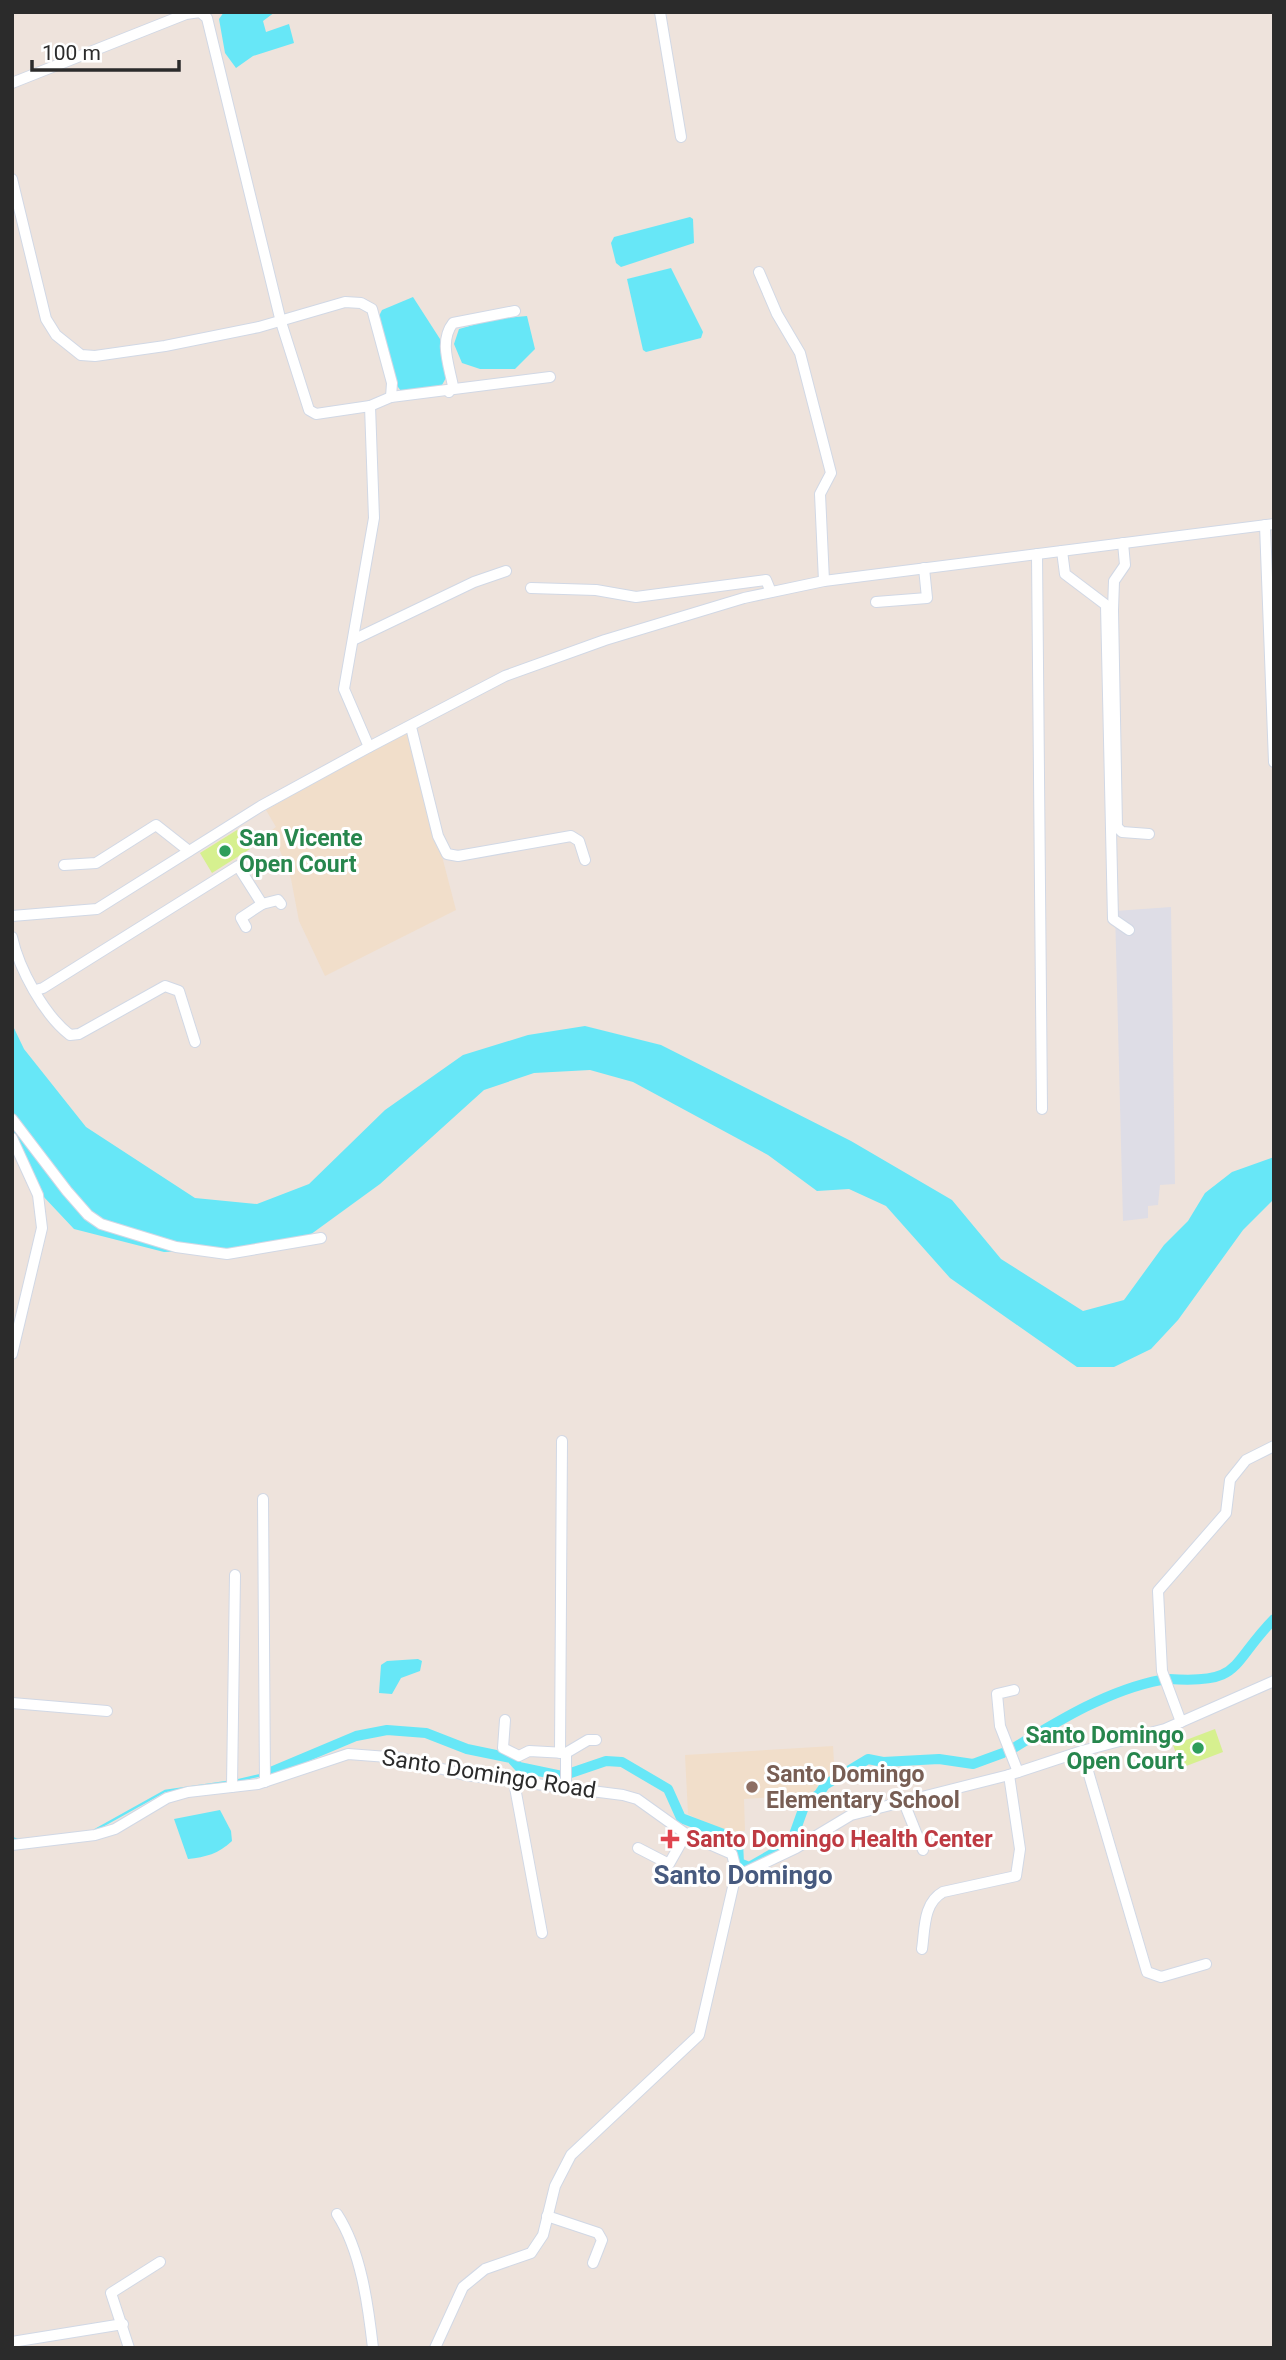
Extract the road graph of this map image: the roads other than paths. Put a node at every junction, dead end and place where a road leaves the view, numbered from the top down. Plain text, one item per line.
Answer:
1 (660, 12) edge
2 (12, 83) edge
3 (681, 137) dead end
4 (12, 179) edge
5 (759, 272) dead end
6 (515, 312) dead end
7 (281, 322) junction
8 (551, 377) dead end
9 (449, 392) junction
10 (391, 397) junction
11 (370, 406) junction
12 (1270, 524) edge
13 (1123, 543) junction
14 (1062, 551) junction
15 (1037, 554) junction
16 (924, 568) junction
17 (506, 571) dead end
18 (824, 581) junction
19 (531, 588) dead end
20 (771, 592) junction
21 (876, 602) dead end
22 (353, 640) junction
23 (411, 727) junction
24 (369, 747) junction
25 (1274, 762) edge
26 (1149, 834) dead end
27 (189, 851) junction
28 (585, 860) dead end
29 (64, 865) dead end
30 (262, 904) junction
31 (282, 904) dead end
32 (12, 916) edge
33 (246, 926) dead end
34 (1129, 930) dead end
35 (12, 937) edge
36 (14, 958) edge
37 (36, 990) junction
38 (195, 1042) dead end
39 (1042, 1109) dead end
40 (12, 1119) edge
41 (12, 1138) edge
42 (321, 1238) dead end
43 (12, 1354) edge
44 (562, 1441) dead end
45 (1274, 1446) edge
46 (263, 1499) dead end
47 (235, 1575) dead end
48 (1274, 1681) edge
49 (1014, 1690) dead end
50 (12, 1703) edge
51 (107, 1710) dead end
52 (505, 1720) dead end
53 (1181, 1722) junction
54 (596, 1740) dead end
55 (1082, 1751) junction
56 (563, 1753) junction
57 (1013, 1773) junction
58 (566, 1780) junction
59 (265, 1782) junction
60 (514, 1782) junction
61 (232, 1787) junction
62 (903, 1800) junction
63 (686, 1834) junction
64 (13, 1845) edge
65 (638, 1848) dead end
66 (923, 1850) dead end
67 (12, 1855) edge
68 (733, 1878) junction
69 (542, 1933) dead end
70 (922, 1949) dead end
71 (1206, 1964) dead end
72 (337, 2214) dead end
73 (547, 2216) junction
74 (160, 2262) dead end
75 (593, 2263) dead end
76 (123, 2324) junction
77 (12, 2342) edge
78 (129, 2348) edge
79 (373, 2348) edge
80 (435, 2348) edge

1 - 3 street
2 - 7 street
4 - 7 street
5 - 18 street
6 - 9 street
7 - 10 street
7 - 11 street
8 - 9 street
9 - 10 street
10 - 11 street
11 - 22 street
12 - 13 street
12 - 25 street
13 - 14 street
13 - 26 street
14 - 15 street
14 - 34 street
15 - 16 street
15 - 39 street
16 - 18 street
16 - 21 street
17 - 22 street
18 - 20 street
19 - 20 street
20 - 23 street
22 - 24 street
23 - 24 street
23 - 28 street
24 - 27 street
27 - 29 street
27 - 32 street
30 - 31 street
30 - 33 street
30 - 37 street
35 - 36 street
36 - 37 street
37 - 38 street
40 - 42 street
41 - 43 street
44 - 56 street
45 - 53 street
46 - 59 street
47 - 61 street
48 - 53 street
49 - 57 street
50 - 51 street
52 - 56 street
53 - 55 street
54 - 56 street
55 - 57 street
55 - 71 street
56 - 58 street
57 - 62 street
57 - 70 street
58 - 60 street, Santo Domingo Road
58 - 63 street, Santo Domingo Road
59 - 60 street, Santo Domingo Road
59 - 61 street, Santo Domingo Road
60 - 69 street
61 - 64 street, Santo Domingo Road
62 - 66 street
62 - 68 street
63 - 65 street
63 - 68 street, Santo Domingo Road
64 - 67 street
68 - 73 street
72 - 79 street
73 - 75 street
73 - 80 street
74 - 76 street
76 - 77 street
76 - 78 street

